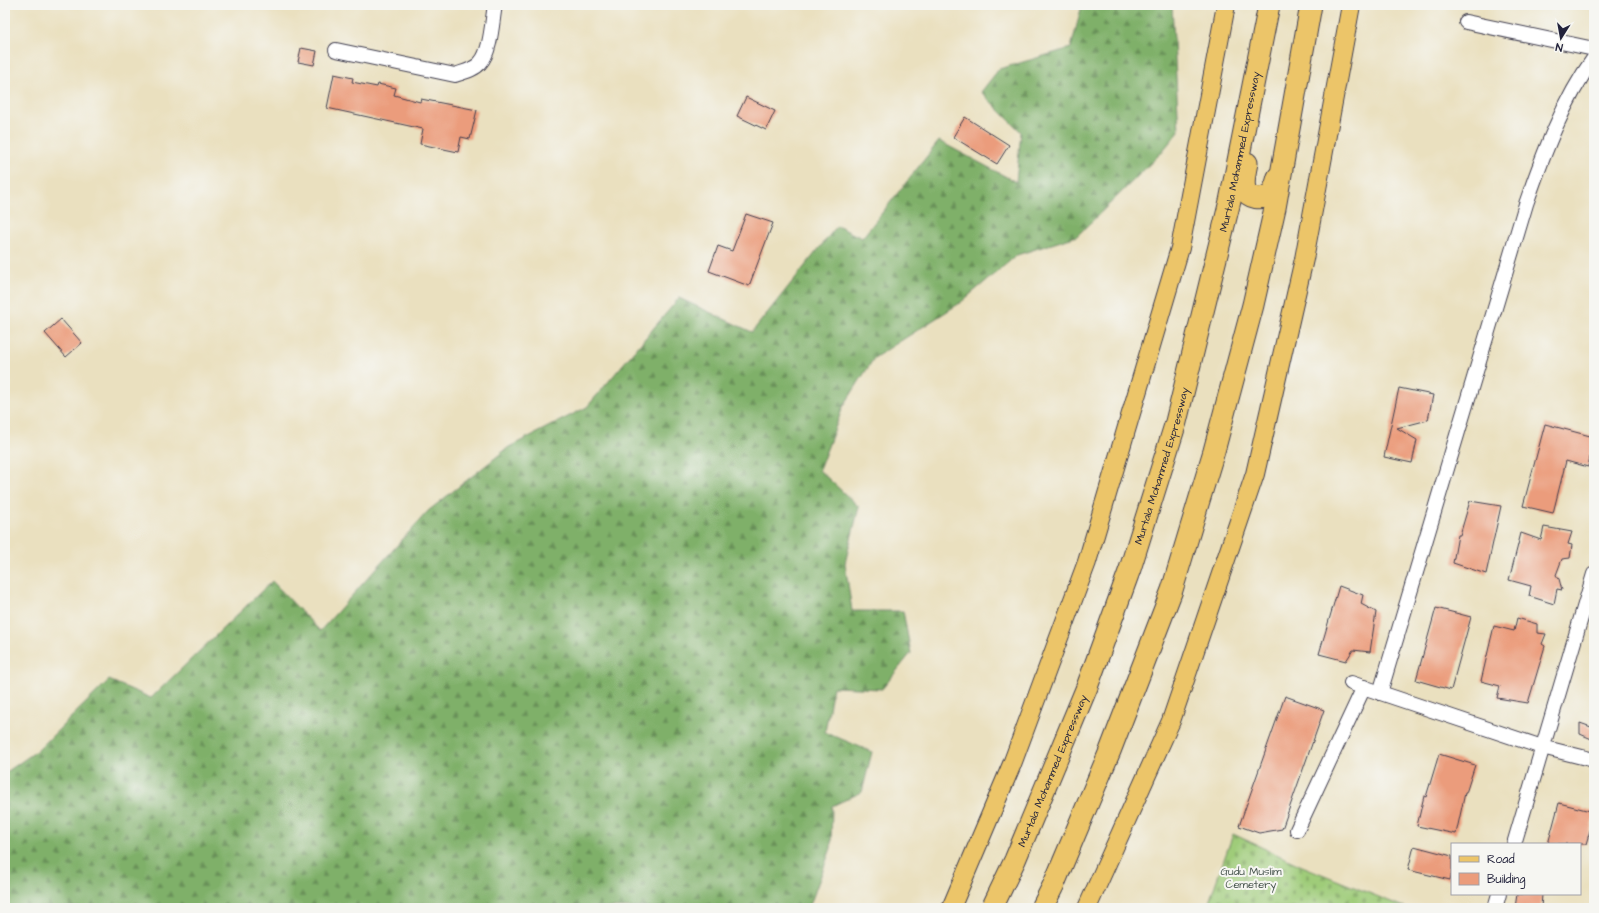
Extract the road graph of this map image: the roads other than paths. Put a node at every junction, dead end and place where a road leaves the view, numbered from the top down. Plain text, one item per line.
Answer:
1 (495, 5) edge
2 (1226, 5) edge
3 (1269, 5) edge
4 (1311, 5) edge
5 (1350, 5) edge
6 (1466, 22) dead end
7 (1594, 49) edge
8 (336, 50) dead end
9 (1594, 58) edge
10 (1250, 101) junction
11 (1283, 163) junction
12 (1594, 574) edge
13 (1380, 693) junction
14 (1542, 747) junction
15 (1594, 760) edge
16 (1297, 830) dead end
17 (1514, 843) edge
18 (1015, 860) junction
19 (1054, 884) junction
20 (1500, 895) edge
21 (951, 908) edge
22 (976, 908) edge
23 (992, 908) edge
24 (1042, 908) edge
25 (1051, 908) edge
26 (1087, 908) edge
27 (1495, 908) edge

1 - 8 street
2 - 21 main road
3 - 10 highway, Murtala Mohammed Expressway
4 - 11 highway
5 - 26 main road
6 - 7 street
9 - 13 street
10 - 11 highway
10 - 18 highway, Murtala Mohammed Expressway
11 - 19 highway
12 - 14 street
13 - 14 street
13 - 16 street
14 - 15 street
14 - 17 street
18 - 22 highway
18 - 23 highway, Murtala Mohammed Expressway
19 - 24 highway
19 - 25 highway
20 - 27 street

